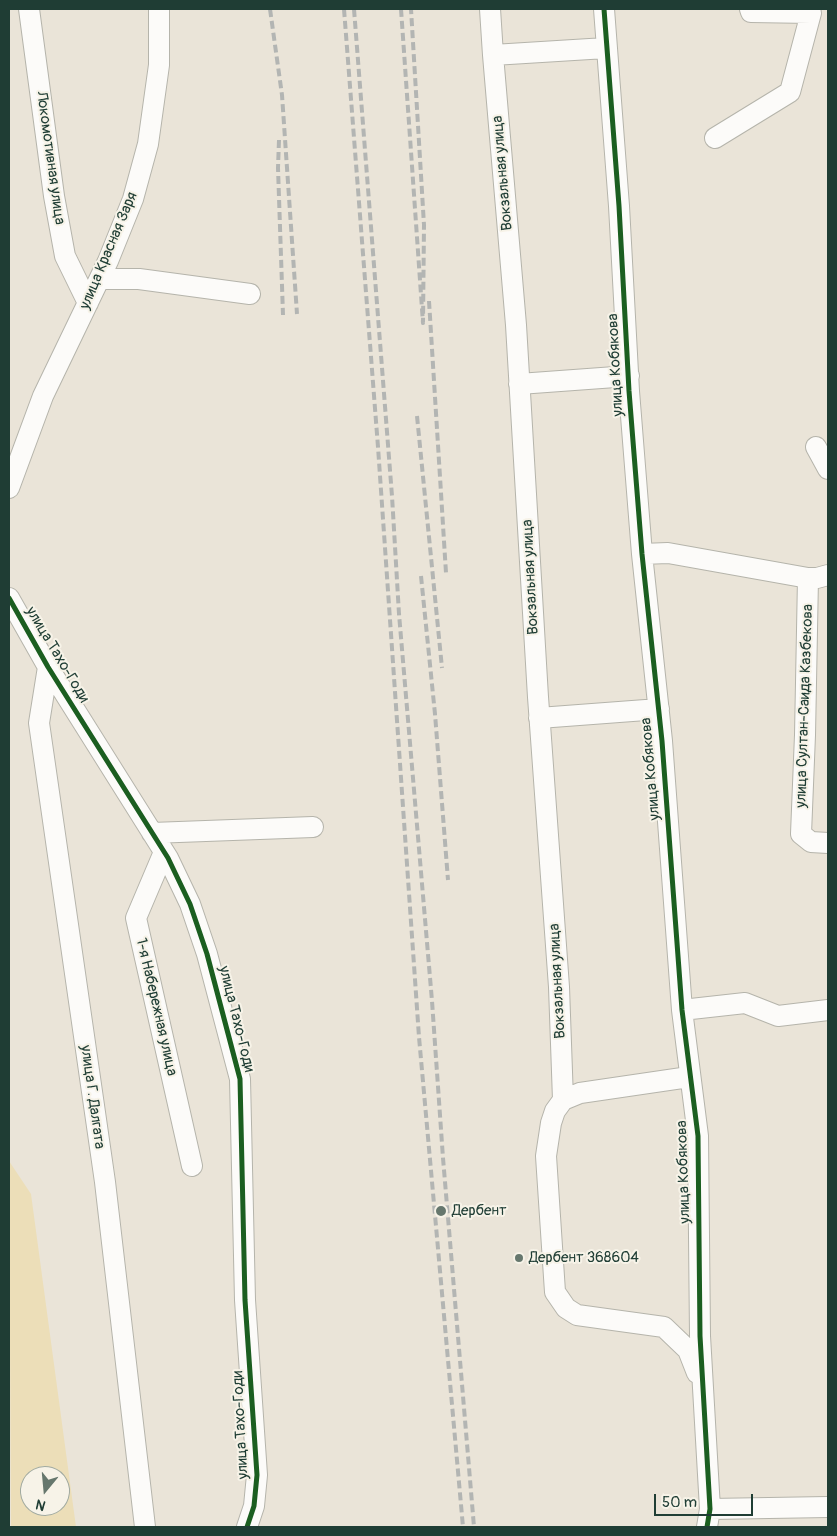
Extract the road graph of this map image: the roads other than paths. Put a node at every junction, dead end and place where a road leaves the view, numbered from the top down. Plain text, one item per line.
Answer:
1 (29, 9) edge
2 (159, 9) edge
3 (490, 9) edge
4 (604, 9) edge
5 (750, 9) edge
6 (606, 48) junction
7 (493, 54) junction
8 (715, 138) dead end
9 (100, 279) junction
10 (250, 294) dead end
11 (88, 303) junction
12 (629, 376) junction
13 (519, 384) junction
14 (816, 447) dead end
15 (828, 469) edge
16 (9, 488) edge
17 (642, 554) junction
18 (828, 576) edge
19 (808, 578) junction
20 (11, 606) edge
21 (48, 667) junction
22 (659, 709) junction
23 (539, 718) junction
24 (312, 827) dead end
25 (152, 833) junction
26 (828, 843) edge
27 (164, 852) junction
28 (682, 1010) junction
29 (828, 1010) edge
30 (689, 1076) junction
31 (563, 1100) junction
32 (192, 1166) dead end
33 (703, 1387) junction
34 (828, 1507) edge
35 (709, 1518) edge
36 (145, 1527) edge
37 (247, 1527) edge

1 - 11 street, Локомотивная улица
2 - 9 street, улица Красная Заря
3 - 7 street, Вокзальная улица
4 - 6 street, улица Кобякова
5 - 8 street
6 - 7 street
6 - 12 street, улица Кобякова
7 - 13 street, Вокзальная улица
9 - 10 street
9 - 11 street, улица Красная Заря
11 - 16 street, улица Красная Заря
12 - 13 street
12 - 17 street, улица Кобякова
13 - 23 street, Вокзальная улица
14 - 15 street
17 - 19 street
17 - 22 street, улица Кобякова
18 - 19 street
19 - 26 street, улица Султан-Саида Казбекова
20 - 21 street, улица Тахо-Годи
21 - 25 street, улица Тахо-Годи
21 - 36 street, улица Г. Далгата
22 - 23 street
22 - 28 street, улица Кобякова
23 - 31 street, Вокзальная улица
24 - 25 street
25 - 27 street, улица Тахо-Годи
27 - 32 street, 1-я Набережная улица
27 - 37 street, улица Тахо-Годи
28 - 29 street
28 - 30 street, улица Кобякова
30 - 31 street
30 - 33 street, улица Кобякова
31 - 33 street
33 - 35 street, улица Кобякова
34 - 35 street

